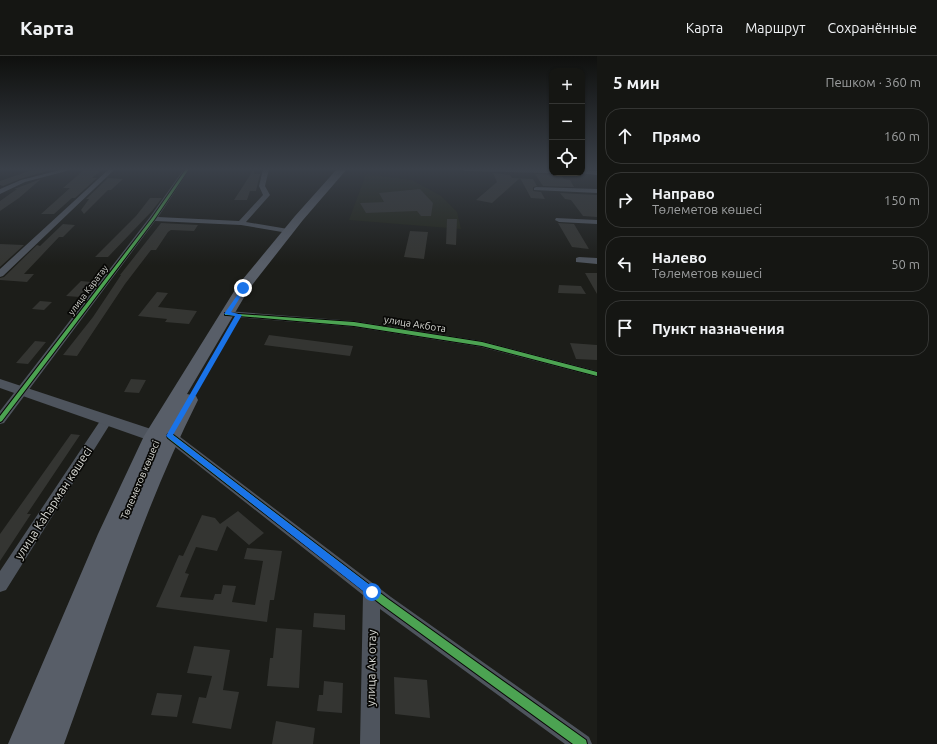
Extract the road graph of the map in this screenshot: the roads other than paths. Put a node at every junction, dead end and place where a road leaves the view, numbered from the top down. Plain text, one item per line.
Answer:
1 (78, 201) edge
2 (166, 201) edge
3 (262, 201) edge
4 (314, 201) edge
5 (324, 201) edge
6 (153, 219) junction
7 (559, 220) dead end
8 (597, 222) edge
9 (241, 224) junction
10 (288, 231) junction
11 (579, 260) dead end
12 (597, 261) edge
13 (0, 274) edge
14 (233, 314) junction
15 (597, 374) edge
16 (0, 383) edge
17 (23, 390) junction
18 (0, 420) edge
19 (106, 421) junction
20 (162, 436) junction
21 (0, 585) edge
22 (372, 592) junction
23 (24, 744) edge
24 (48, 744) edge
25 (370, 744) edge
26 (582, 744) edge

1 - 13 street
2 - 6 street, улица Каратау
3 - 9 street
4 - 10 main road, Төлеметов көшесі
5 - 14 main road, Төлеметов көшесі
6 - 9 street
6 - 17 street, улица Каратау
7 - 8 street
9 - 10 street
10 - 14 main road, Төлеметов көшесі
11 - 12 street
14 - 15 street, улица Акбота
14 - 20 main road, Төлеметов көшесі
16 - 17 street
17 - 18 street, улица Каратау
17 - 19 street
19 - 20 street
19 - 21 street, улица Каһарман көшесі
20 - 22 street
20 - 23 main road, Төлеметов көшесі
20 - 24 main road, Төлеметов көшесі
22 - 25 street, улица Ак отау
22 - 26 street

